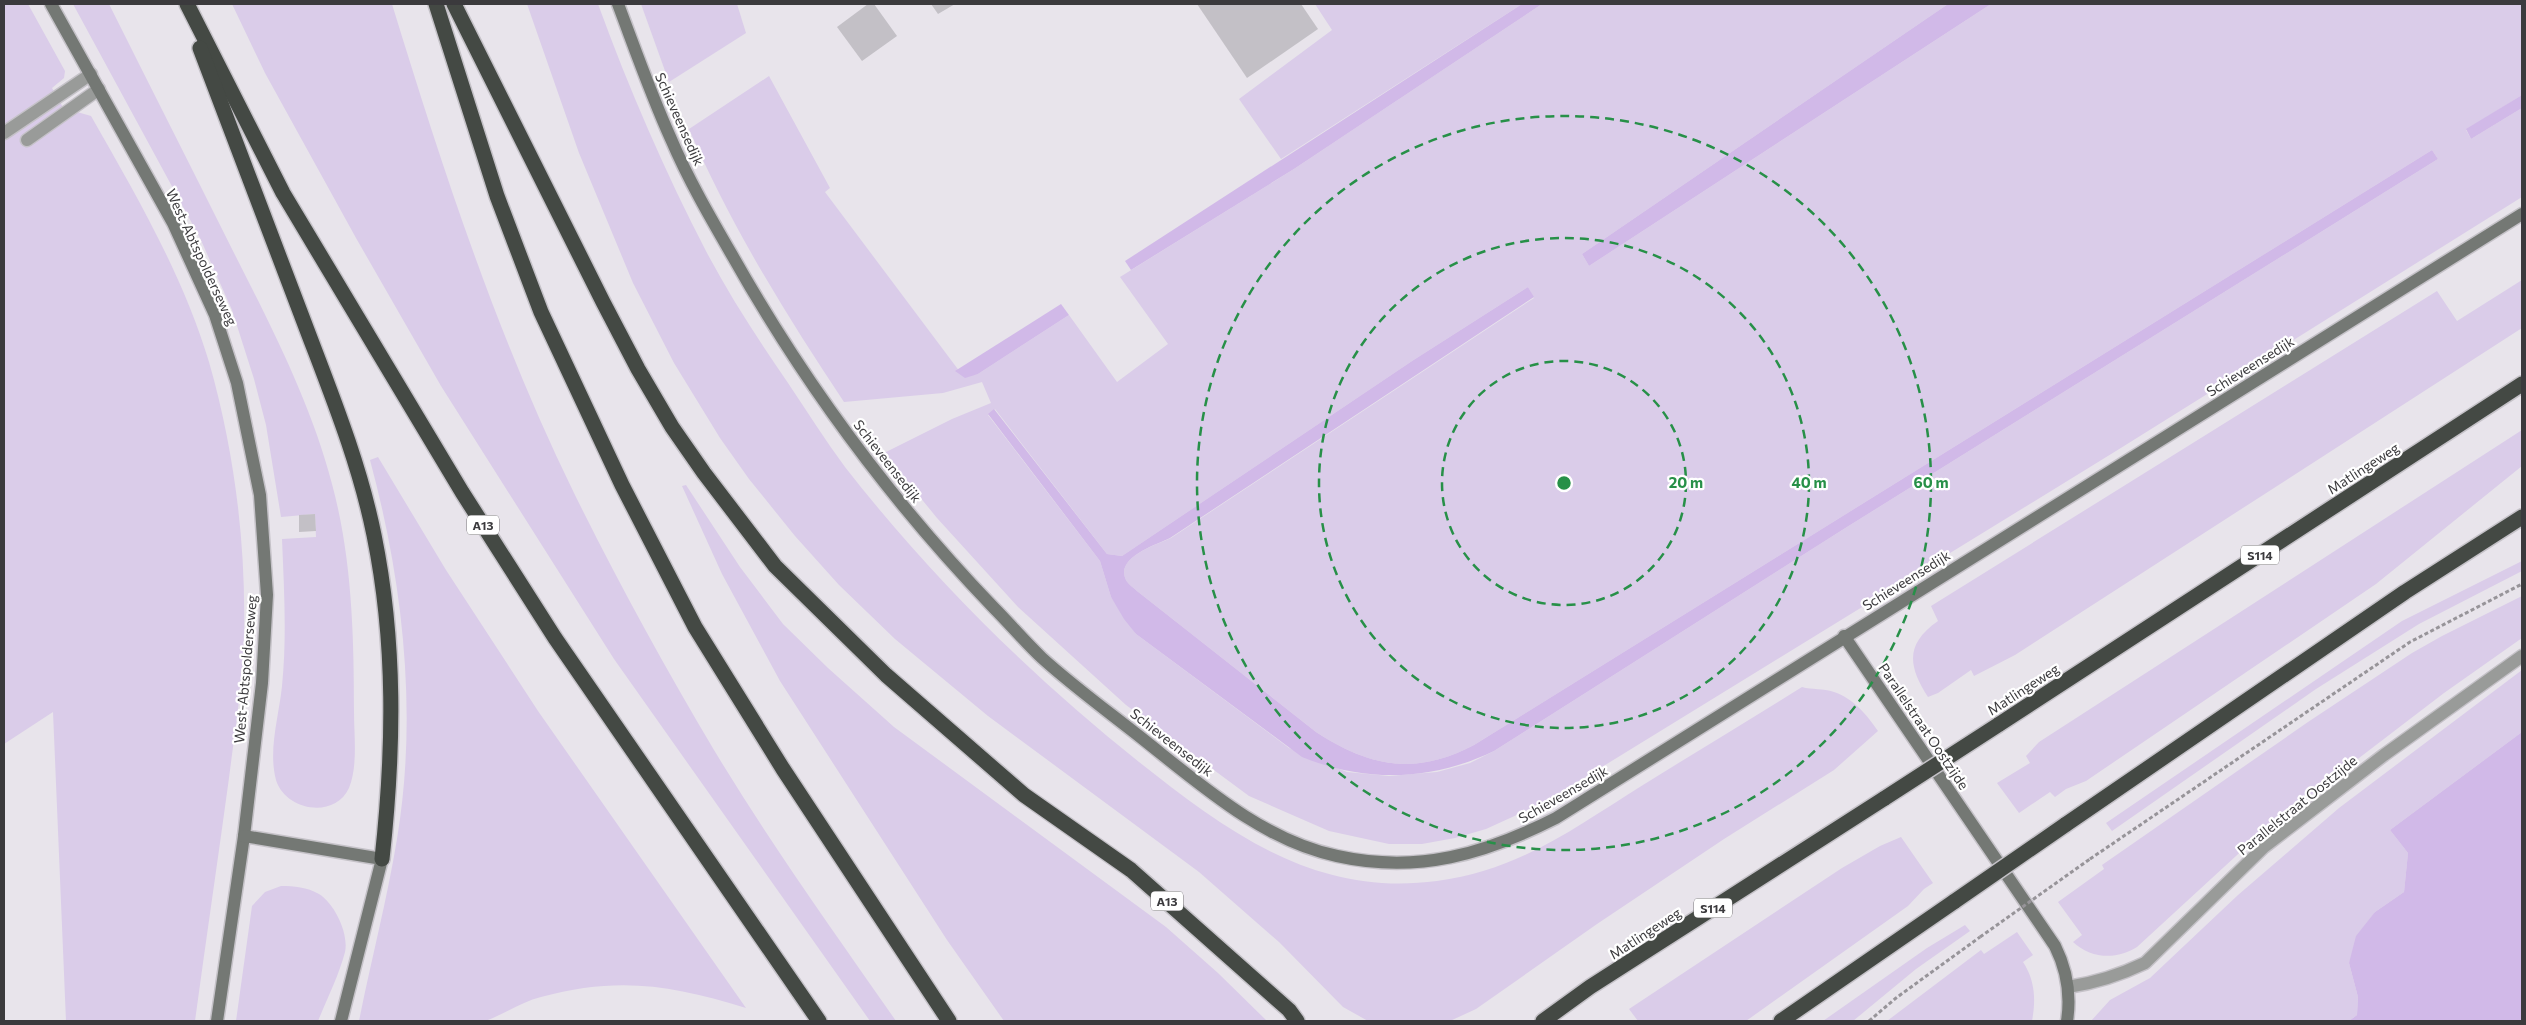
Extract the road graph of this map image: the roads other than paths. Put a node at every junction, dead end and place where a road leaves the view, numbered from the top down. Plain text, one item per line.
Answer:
1 (51, 4) edge
2 (185, 4) edge
3 (436, 4) edge
4 (454, 4) edge
5 (618, 4) edge
6 (90, 74) junction
7 (99, 89) junction
8 (4, 133) edge
9 (27, 140) dead end
10 (2522, 214) edge
11 (2522, 384) edge
12 (2522, 517) edge
13 (1844, 636) junction
14 (2522, 656) edge
15 (244, 836) junction
16 (382, 859) junction
17 (2068, 987) junction
18 (217, 1021) edge
19 (341, 1021) edge
20 (819, 1021) edge
21 (949, 1021) edge
22 (1298, 1021) edge
23 (1543, 1021) edge
24 (1781, 1021) edge
25 (2067, 1021) edge

1 - 6 street, West-Abtspolderseweg
2 - 16 highway, A13
2 - 20 highway, A13
3 - 21 highway
4 - 22 highway, A13
5 - 13 street, Schieveensedijk
6 - 7 street, West-Abtspolderseweg
6 - 8 street
7 - 9 street
7 - 15 street, West-Abtspolderseweg
10 - 13 street, Schieveensedijk
11 - 23 highway, Matlingeweg / S114, bridge
12 - 24 highway, bridge
13 - 17 street, Parallelstraat Oostzijde
14 - 17 street, Parallelstraat Oostzijde
15 - 16 street
15 - 18 street, West-Abtspolderseweg
16 - 19 street, A13
17 - 25 street, Parallelstraat Oostzijde

